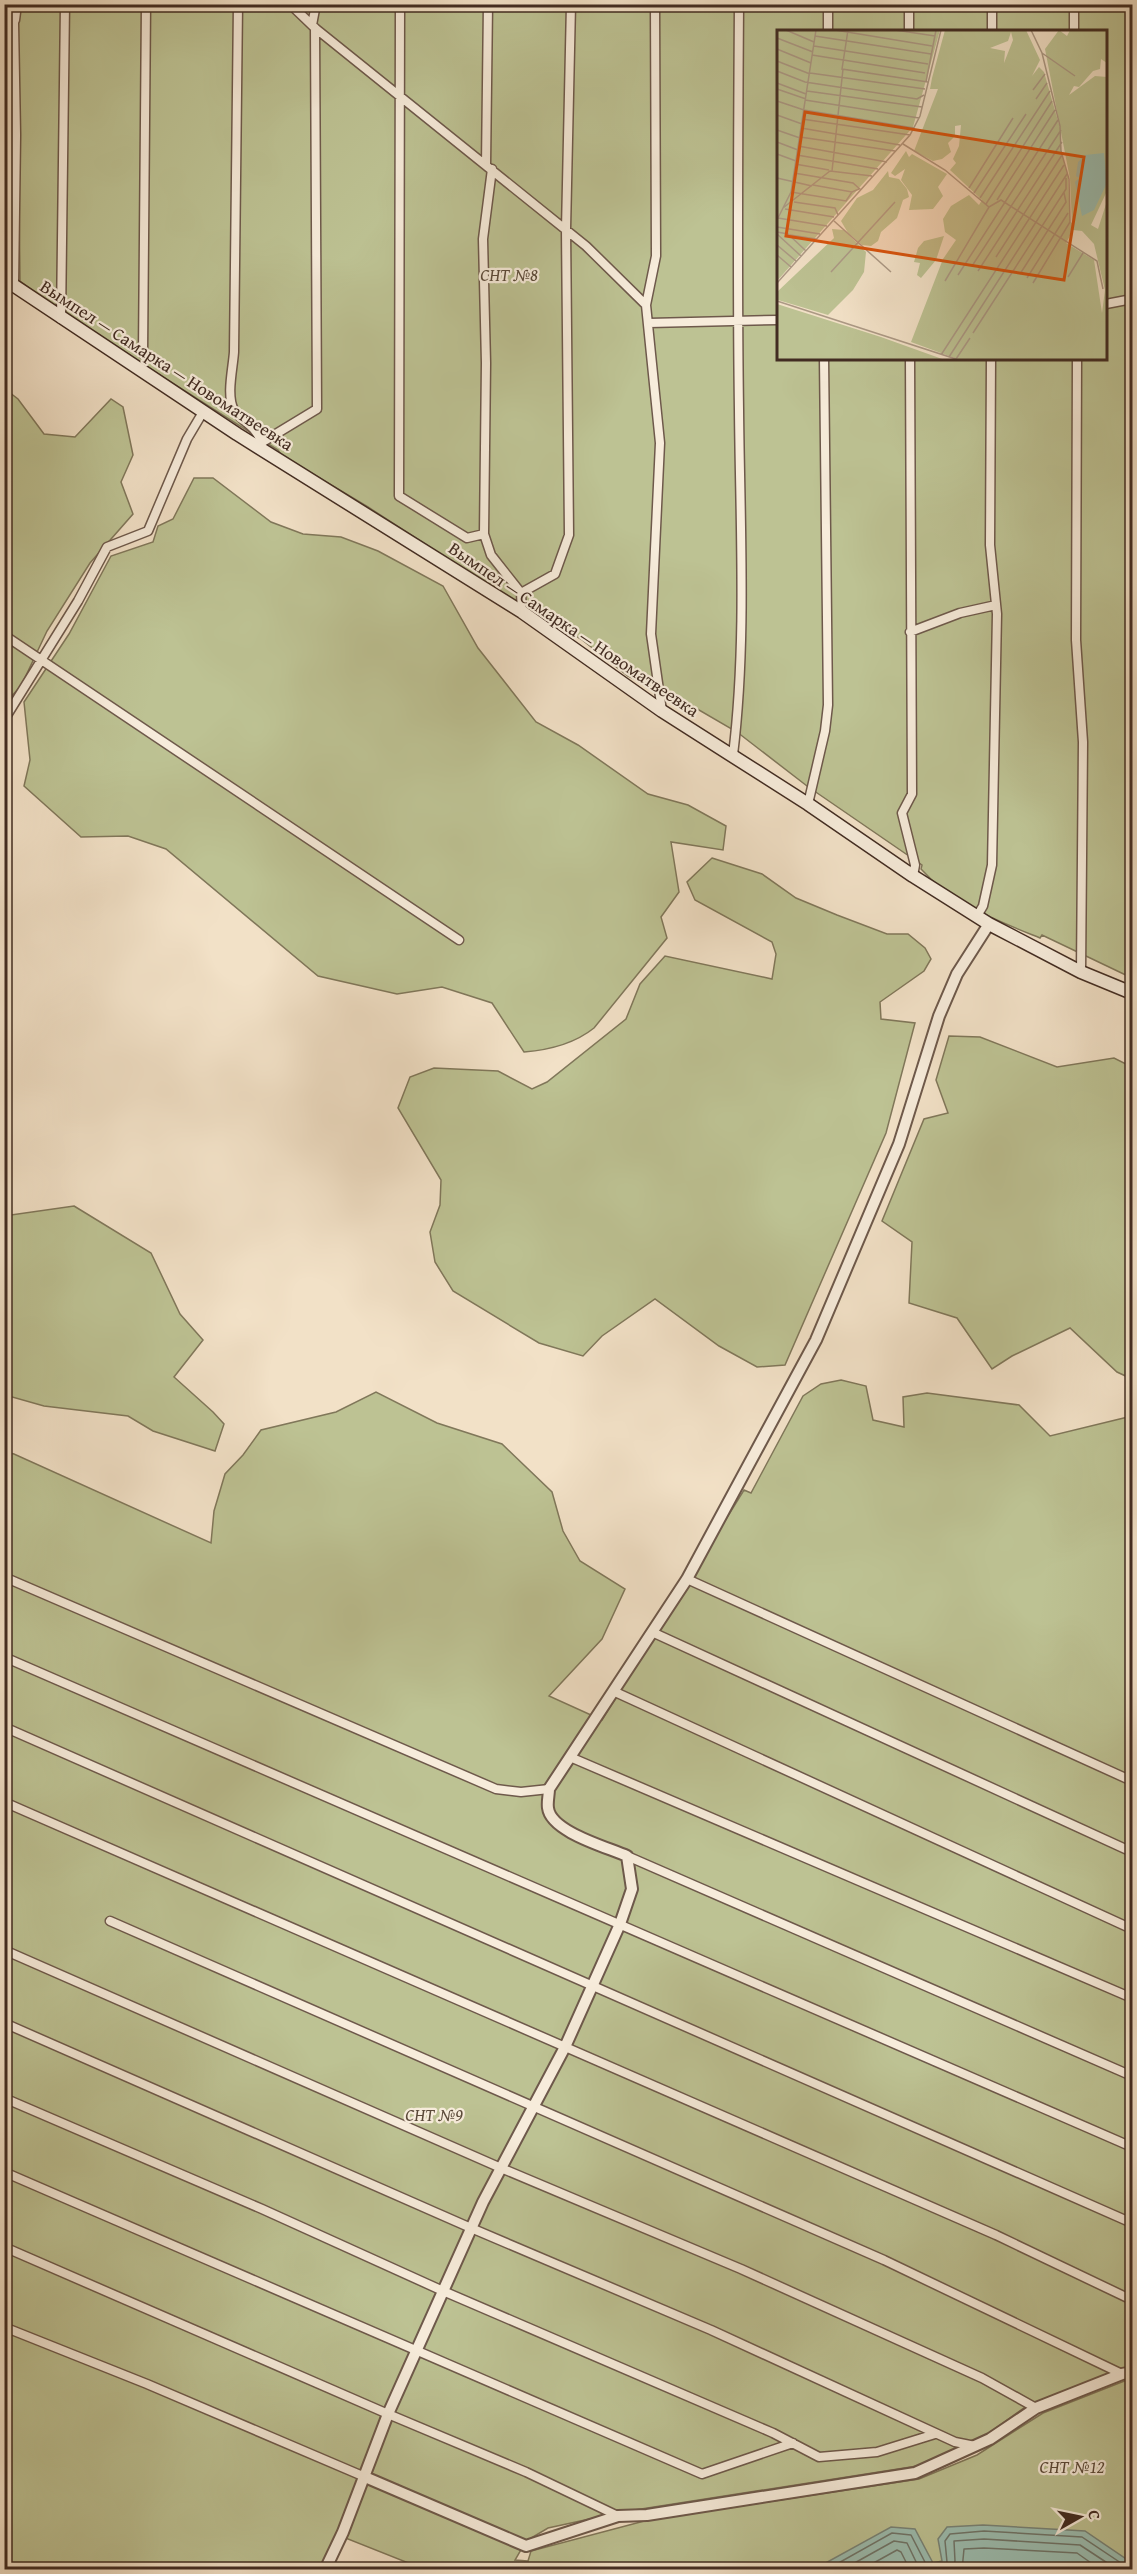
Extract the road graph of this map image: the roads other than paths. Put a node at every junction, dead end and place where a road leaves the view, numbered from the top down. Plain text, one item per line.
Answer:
1 (17, 4) edge
2 (65, 4) edge
3 (146, 4) edge
4 (238, 4) edge
5 (290, 4) edge
6 (316, 4) edge
7 (400, 4) edge
8 (488, 4) edge
9 (571, 4) edge
10 (655, 4) edge
11 (739, 4) edge
12 (828, 4) edge
13 (909, 4) edge
14 (992, 4) edge
15 (1074, 4) edge
16 (14, 23) junction
17 (314, 26) junction
18 (828, 30) edge
19 (909, 30) edge
20 (992, 30) edge
21 (1074, 30) edge
22 (4, 37) edge
23 (402, 97) junction
24 (489, 167) junction
25 (566, 229) junction
26 (9, 283) edge
27 (1132, 299) edge
28 (1107, 304) edge
29 (646, 305) junction
30 (61, 319) junction
31 (777, 320) edge
32 (737, 321) junction
33 (649, 323) junction
34 (143, 354) dead end
35 (824, 360) edge
36 (910, 360) edge
37 (991, 360) edge
38 (1077, 360) edge
39 (203, 412) junction
40 (260, 445) junction
41 (484, 534) junction
42 (521, 593) junction
43 (996, 605) junction
44 (522, 612) junction
45 (910, 632) junction
46 (4, 635) edge
47 (42, 660) junction
48 (662, 711) junction
49 (4, 720) edge
50 (733, 755) junction
51 (808, 804) junction
52 (913, 876) junction
53 (977, 916) junction
54 (988, 924) junction
55 (459, 940) dead end
56 (1081, 972) junction
57 (1132, 993) edge
58 (4, 1577) edge
59 (687, 1579) junction
60 (652, 1632) junction
61 (4, 1657) edge
62 (614, 1691) junction
63 (4, 1727) edge
64 (570, 1757) junction
65 (1132, 1781) edge
66 (549, 1789) junction
67 (4, 1802) edge
68 (1132, 1852) edge
69 (627, 1856) junction
70 (110, 1921) dead end
71 (620, 1924) junction
72 (1132, 1929) edge
73 (4, 1950) edge
74 (593, 1985) junction
75 (1132, 1998) edge
76 (4, 2023) edge
77 (565, 2047) junction
78 (1132, 2076) edge
79 (4, 2098) edge
80 (533, 2107) junction
81 (1132, 2147) edge
82 (501, 2168) junction
83 (4, 2172) edge
84 (1132, 2223) edge
85 (471, 2228) junction
86 (4, 2247) edge
87 (443, 2291) junction
88 (1132, 2300) edge
89 (4, 2327) edge
90 (416, 2350) junction
91 (1127, 2373) edge
92 (1036, 2408) junction
93 (388, 2414) junction
94 (935, 2434) junction
95 (793, 2443) junction
96 (976, 2446) junction
97 (365, 2477) junction
98 (618, 2516) junction
99 (325, 2570) edge

1 - 16 street
2 - 30 street
3 - 34 street
4 - 40 street
5 - 17 street
6 - 17 street
7 - 23 street
8 - 24 street
9 - 25 street
10 - 29 street
11 - 32 street
12 - 18 street
13 - 19 street
14 - 20 street
15 - 21 street
16 - 22 street
16 - 26 street
17 - 23 street
17 - 40 street
23 - 24 street
23 - 41 street
24 - 25 street
24 - 41 street
25 - 29 street
25 - 42 street
26 - 30 main road, Вымпел — Самарка — Новоматвеевка
27 - 28 street
29 - 33 street
30 - 39 main road, Вымпел — Самарка — Новоматвеевка
31 - 32 street
32 - 33 street
32 - 50 street
33 - 48 street
35 - 51 street
36 - 45 street
37 - 43 street
38 - 56 street
39 - 40 main road, Вымпел — Самарка — Новоматвеевка
39 - 47 street
40 - 44 main road, Вымпел — Самарка — Новоматвеевка
41 - 42 street
42 - 44 street
43 - 45 street
43 - 53 street
44 - 48 main road, Вымпел — Самарка — Новоматвеевка
45 - 52 street
46 - 47 street
47 - 49 street
47 - 55 street
48 - 50 main road, Вымпел — Самарка — Новоматвеевка
50 - 51 main road, Вымпел — Самарка — Новоматвеевка
51 - 52 main road, Вымпел — Самарка — Новоматвеевка
52 - 53 main road, Вымпел — Самарка — Новоматвеевка
53 - 54 main road, Вымпел — Самарка — Новоматвеевка
54 - 56 main road, Вымпел — Самарка — Новоматвеевка
54 - 59 street
56 - 57 main road, Вымпел — Самарка — Новоматвеевка
58 - 66 street
59 - 60 street
59 - 65 street
60 - 62 street
60 - 68 street
61 - 71 street
62 - 64 street
62 - 72 street
63 - 74 street
64 - 66 street
64 - 75 street
66 - 69 street
67 - 77 street
69 - 71 street
69 - 78 street
70 - 80 street
71 - 74 street
71 - 81 street
73 - 82 street
74 - 77 street
74 - 84 street
76 - 85 street
77 - 80 street
77 - 88 street
79 - 87 street
80 - 82 street
80 - 91 street
82 - 85 street
82 - 92 street
83 - 90 street
85 - 87 street
85 - 94 street
86 - 93 street
87 - 90 street
87 - 95 street
89 - 97 street
90 - 93 street
90 - 95 street
91 - 92 street
92 - 96 street
93 - 97 street
93 - 98 street
94 - 95 street
94 - 96 street
96 - 98 street
97 - 98 street
97 - 99 street

